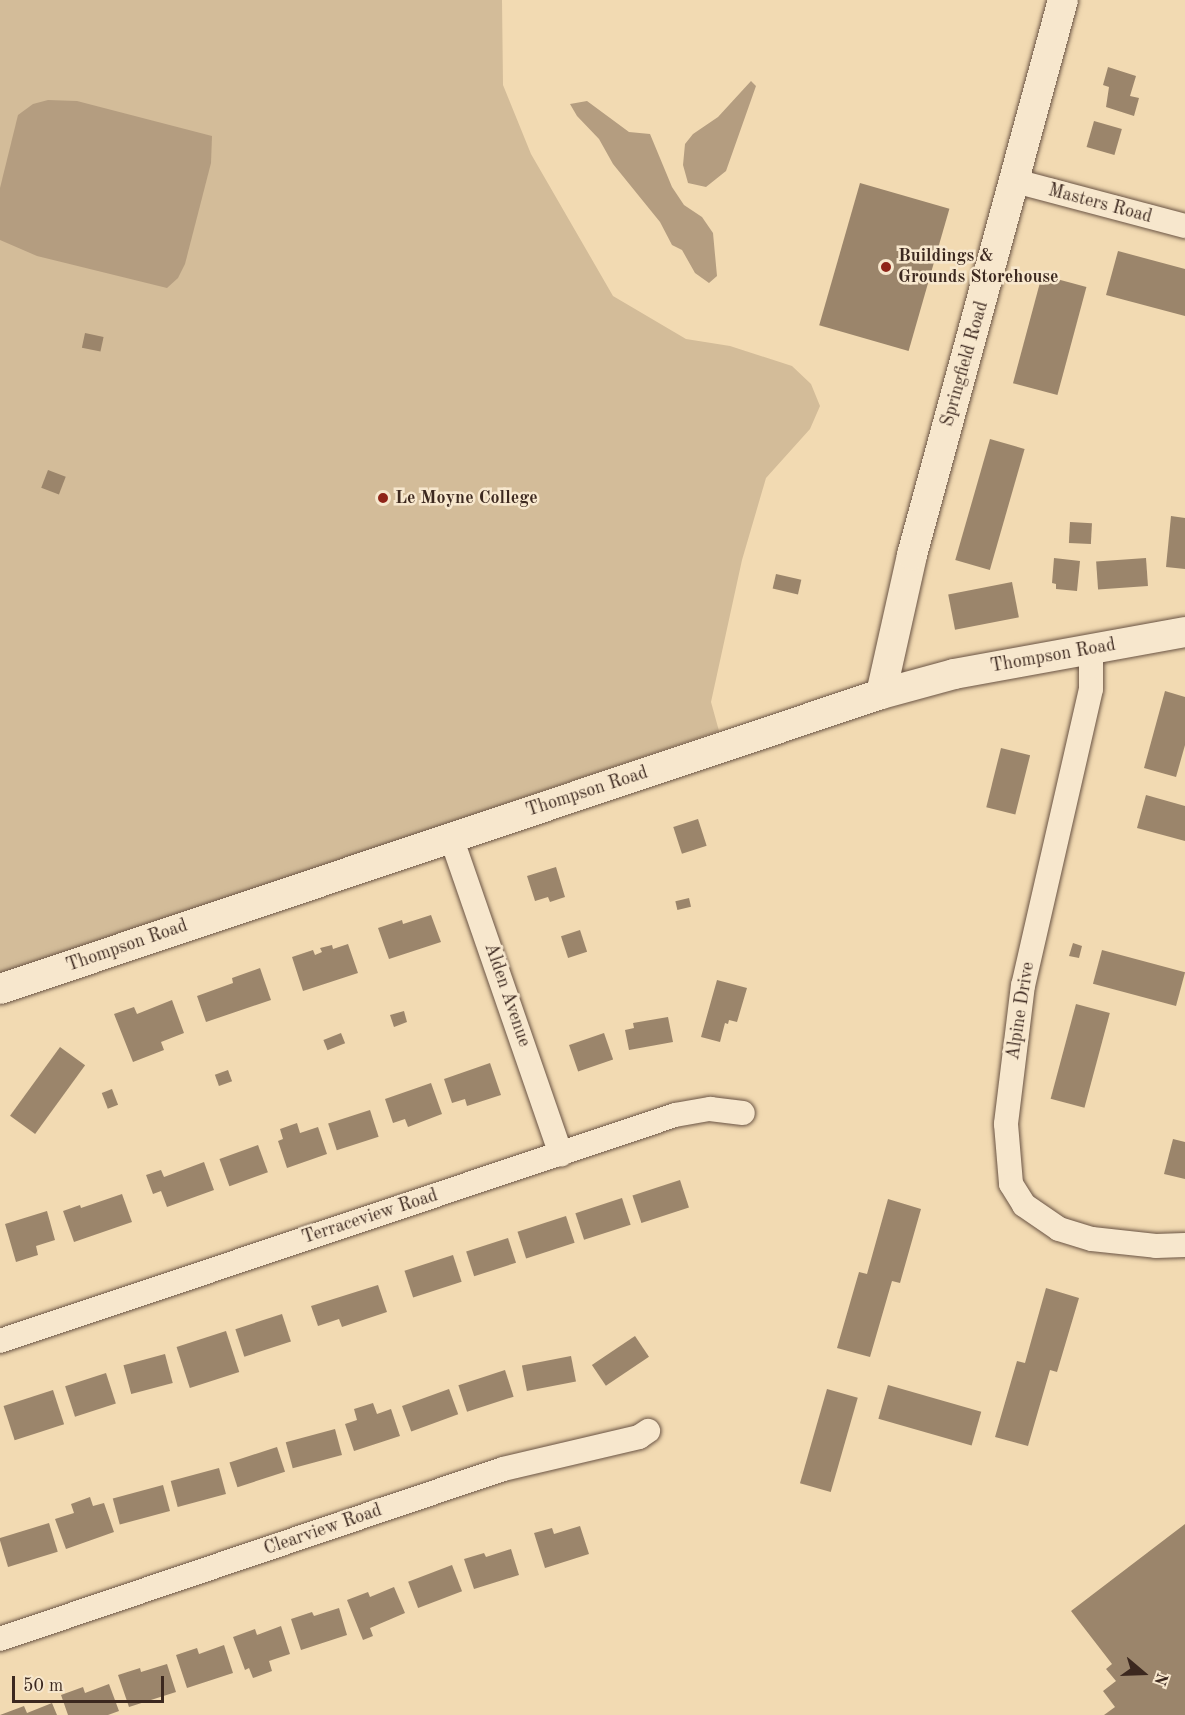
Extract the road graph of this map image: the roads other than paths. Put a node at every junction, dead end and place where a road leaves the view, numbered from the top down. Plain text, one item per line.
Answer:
1 (1063, 0) edge
2 (1015, 181) junction
3 (1185, 226) edge
4 (1185, 632) edge
5 (1091, 649) junction
6 (881, 694) junction
7 (451, 837) junction
8 (0, 989) edge
9 (742, 1113) dead end
10 (561, 1154) junction
11 (1185, 1245) edge
12 (0, 1341) edge
13 (648, 1431) dead end
14 (0, 1640) edge

1 - 2 street, Springfield Road
2 - 3 street, Masters Road
2 - 6 street, Springfield Road
4 - 5 street, Thompson Road
5 - 6 street, Thompson Road
5 - 11 street, Alpine Drive
6 - 7 street, Thompson Road
7 - 8 street, Thompson Road
7 - 10 street, Alden Avenue
9 - 10 street, Terraceview Road
10 - 12 street, Terraceview Road
13 - 14 street, Clearview Road

